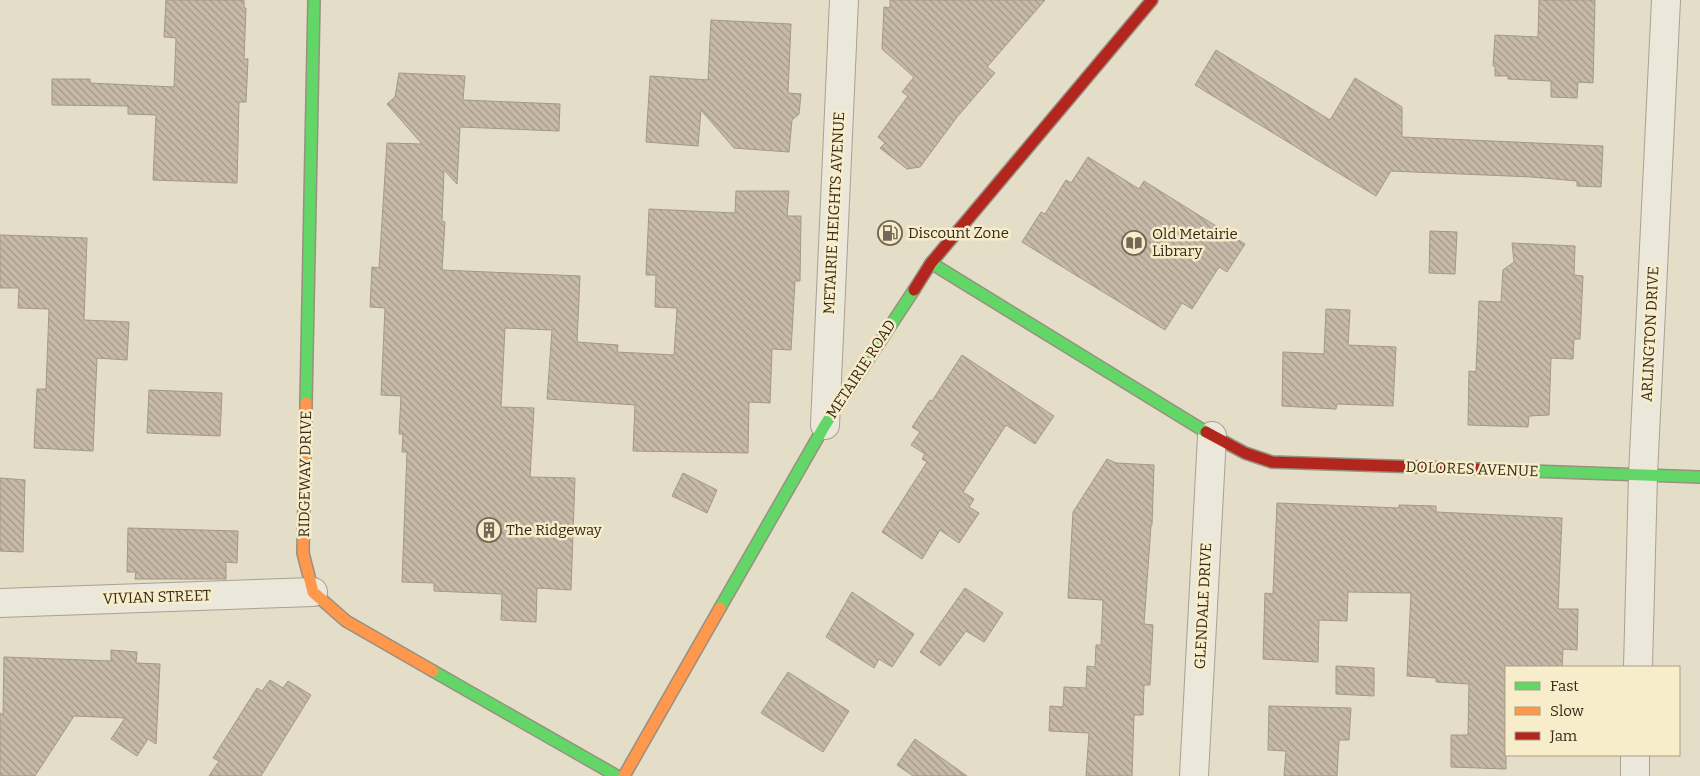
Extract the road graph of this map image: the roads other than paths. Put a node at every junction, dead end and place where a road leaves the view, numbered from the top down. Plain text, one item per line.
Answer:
1 (314, 0) edge
2 (844, 0) edge
3 (1152, 0) edge
4 (1666, 0) edge
5 (931, 263) junction
6 (824, 425) junction
7 (1212, 436) junction
8 (1643, 475) junction
9 (1700, 477) edge
10 (313, 592) junction
11 (0, 603) edge
12 (1638, 666) edge
13 (1635, 756) edge
14 (617, 776) edge
15 (624, 776) edge
16 (1194, 776) edge
17 (1635, 776) edge

1 - 10 street, RIDGEWAY DRIVE
2 - 6 street, METAIRIE HEIGHTS AVENUE
3 - 5 street, METAIRIE ROAD
4 - 8 street, ARLINGTON DRIVE
5 - 6 street, METAIRIE ROAD
5 - 7 street
6 - 15 street, METAIRIE ROAD
7 - 8 street, DOLORES AVENUE
7 - 16 street, GLENDALE DRIVE
8 - 9 street, DOLORES AVENUE
8 - 12 street, ARLINGTON DRIVE
10 - 11 street, VIVIAN STREET
10 - 14 street
13 - 17 street

